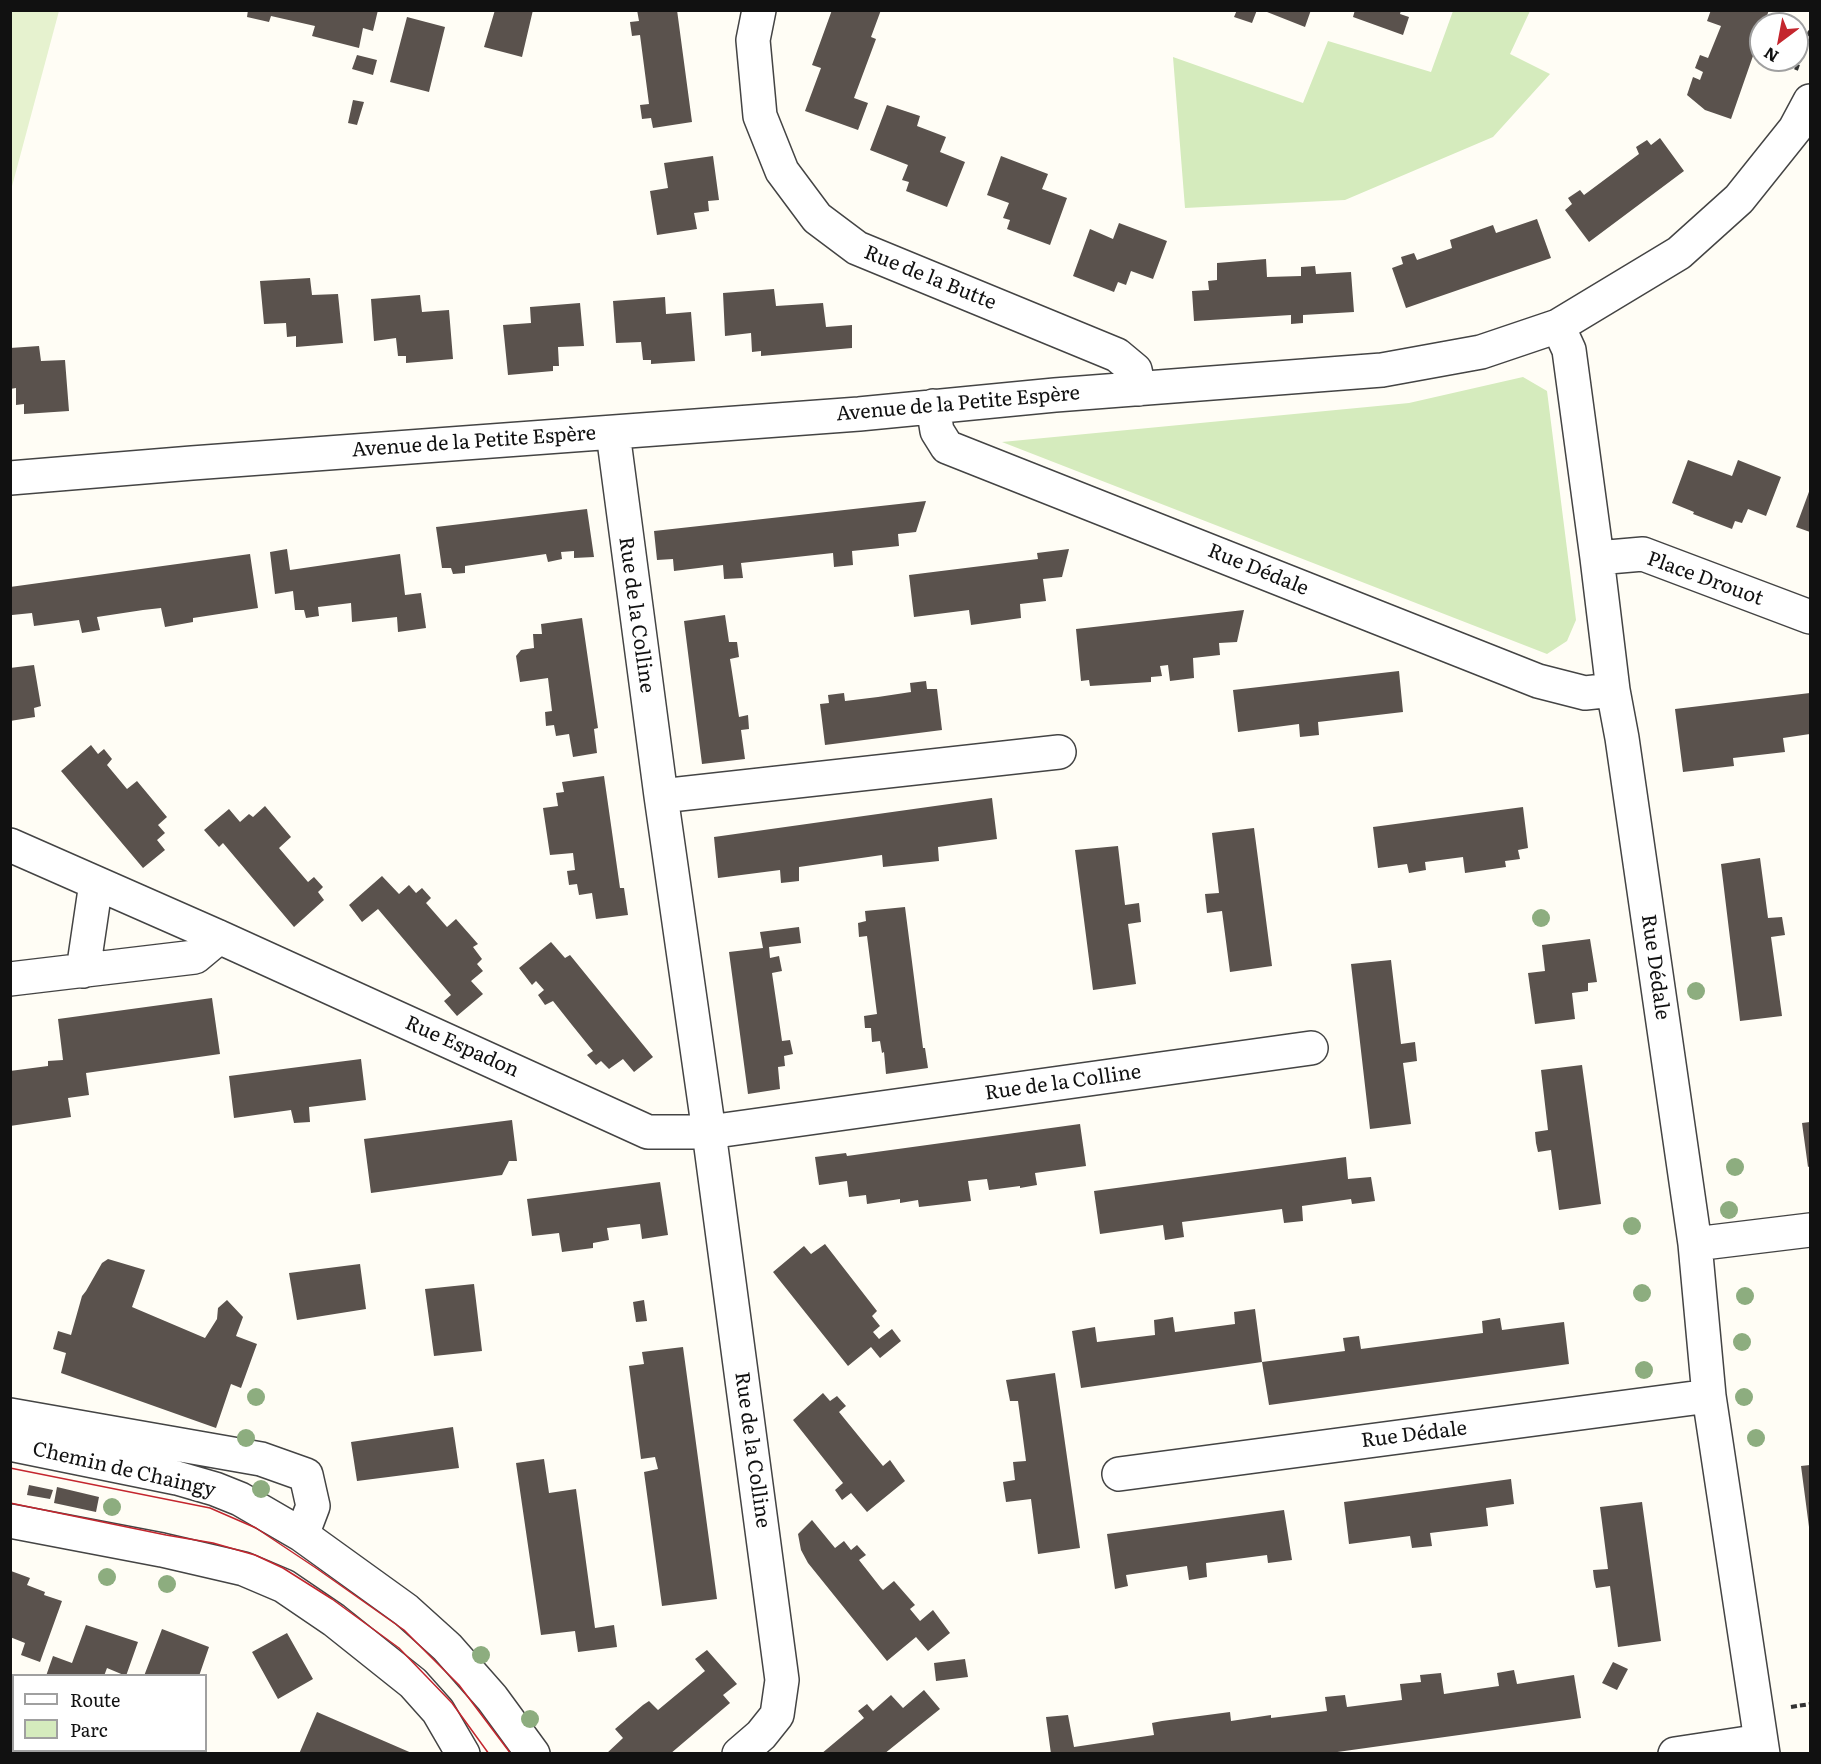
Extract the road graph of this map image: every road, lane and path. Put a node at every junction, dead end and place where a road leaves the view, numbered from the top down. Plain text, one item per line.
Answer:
1 (759, 10) edge
2 (1810, 31) edge
3 (1802, 88) edge
4 (1558, 326) junction
5 (1139, 389) junction
6 (933, 406) junction
7 (613, 433) junction
8 (10, 478) edge
9 (1598, 558) junction
10 (1810, 617) edge
11 (1613, 690) junction
12 (1059, 752) dead end
13 (661, 796) junction
14 (10, 845) edge
15 (96, 883) junction
16 (219, 937) junction
17 (83, 970) junction
18 (10, 979) edge
19 (1311, 1048) dead end
20 (709, 1132) junction
21 (1810, 1230) edge
22 (1695, 1244) junction
23 (1709, 1396) junction
24 (10, 1416) edge
25 (10, 1444) edge
26 (1119, 1474) dead end
27 (10, 1521) edge
28 (302, 1534) junction
29 (1762, 1748) edge
30 (463, 1754) edge
31 (532, 1754) edge
32 (740, 1754) edge
33 (1675, 1754) edge

1 - 5 street, Rue de la Butte
2 - 3 path
3 - 4 street, Avenue de la Petite Espère
4 - 5 street, Avenue de la Petite Espère
4 - 9 street, Rue Dédale
5 - 6 street, Avenue de la Petite Espère
6 - 7 street, Avenue de la Petite Espère
6 - 11 street, Rue Dédale
7 - 8 street, Avenue de la Petite Espère
7 - 13 street, Rue de la Colline
9 - 10 street, Place Drouot
9 - 11 street, Rue Dédale
11 - 22 street, Rue Dédale
12 - 13 street
13 - 20 street, Rue de la Colline
14 - 15 street, Rue Espadon
15 - 16 street, Rue Espadon
15 - 17 street
16 - 17 street
16 - 20 street, Rue Espadon
17 - 18 street
19 - 20 street, Rue de la Colline
20 - 32 street, Rue de la Colline
21 - 22 street
22 - 23 street, Rue Dédale
23 - 26 street, Rue Dédale
23 - 29 street, Rue Dédale
24 - 28 street
25 - 28 street, Chemin de Chaingy
27 - 30 street
28 - 31 street, Chemin de Chaingy
29 - 33 street, Rue Dédale

